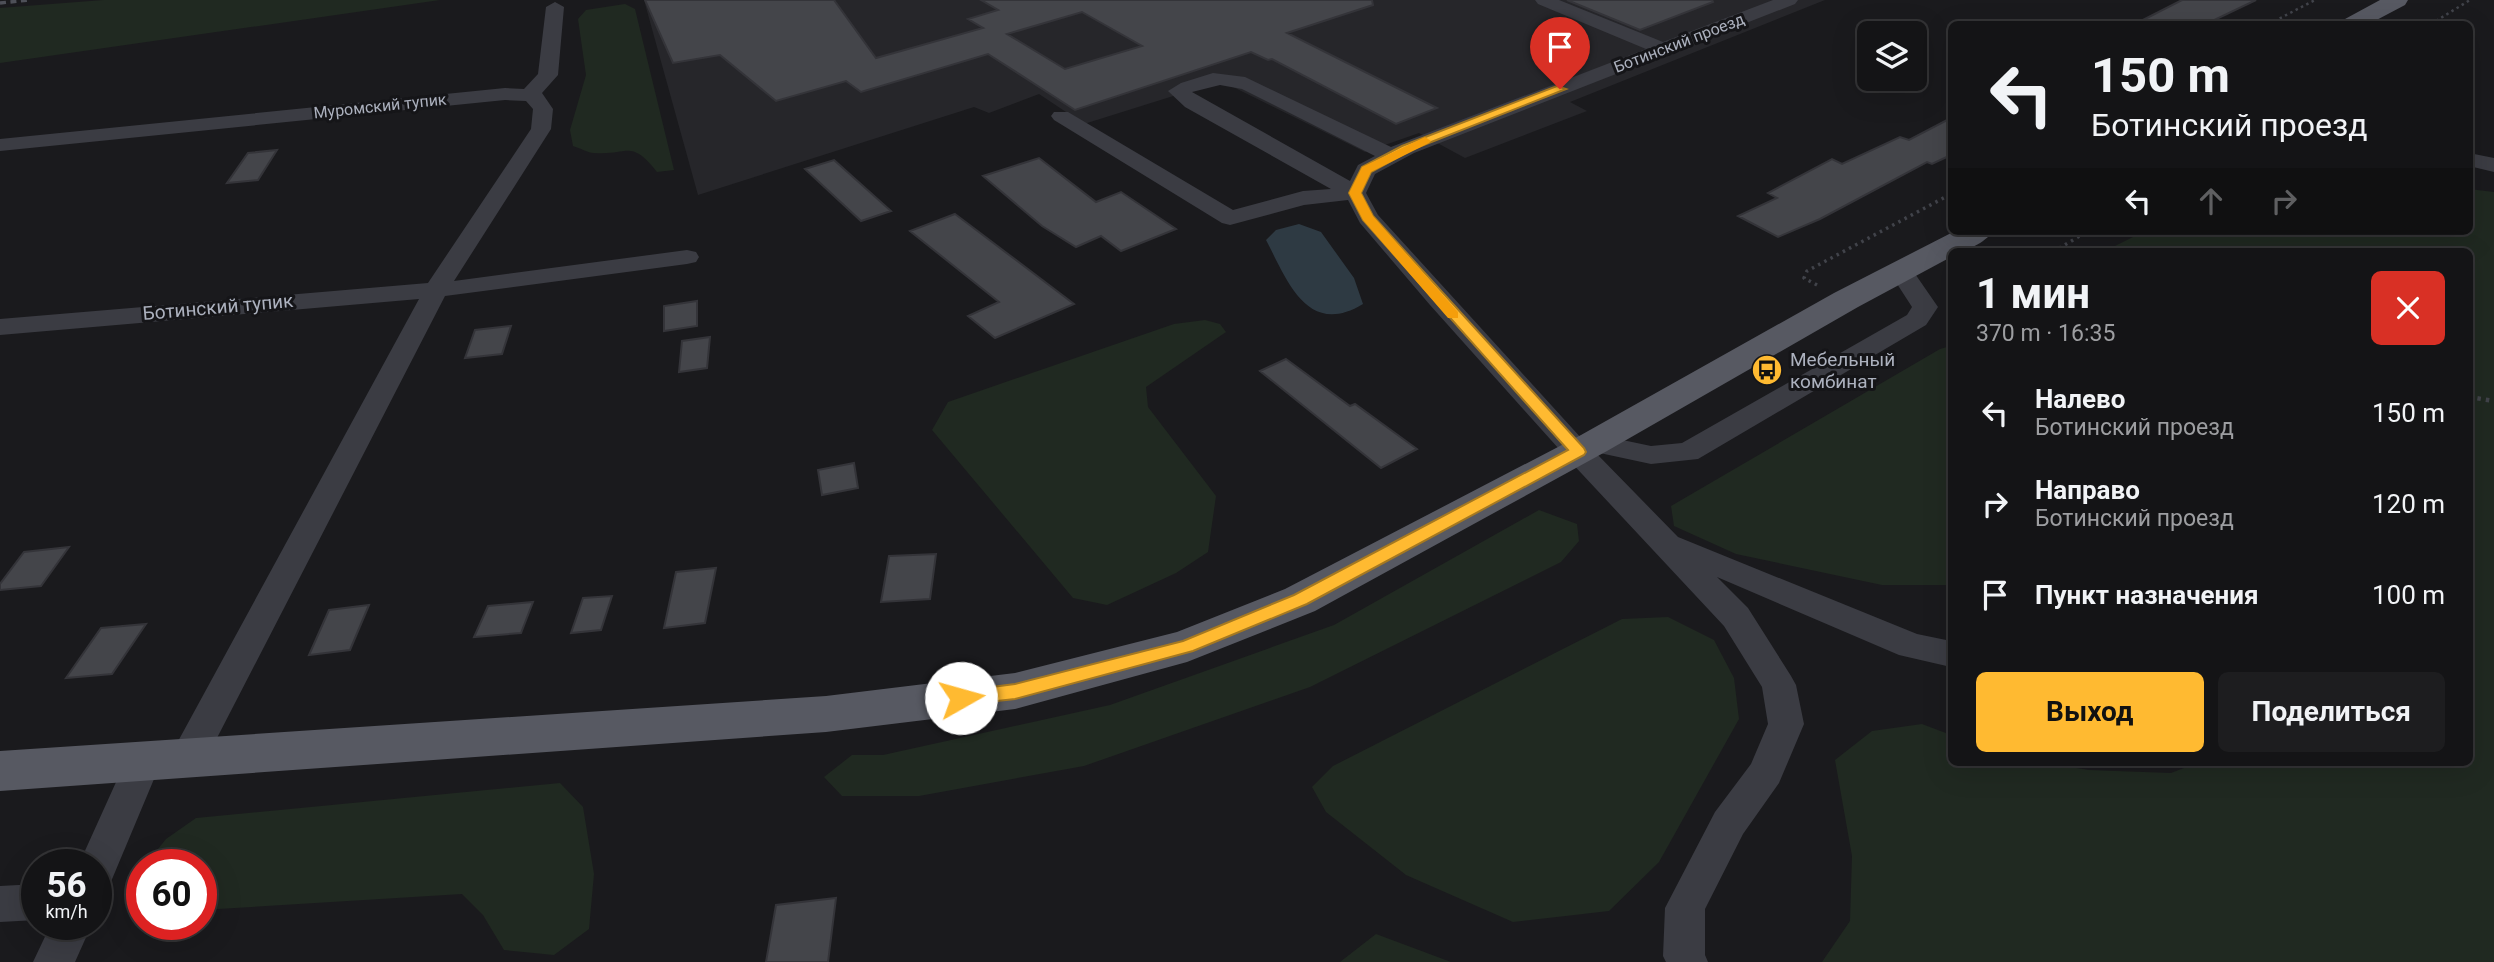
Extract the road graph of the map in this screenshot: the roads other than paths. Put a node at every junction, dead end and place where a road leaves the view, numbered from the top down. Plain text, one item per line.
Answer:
1 (1544, 0) edge
2 (1789, 0) edge
3 (2398, 0) edge
4 (555, 7) dead end
5 (2359, 21) edge
6 (1663, 49) junction
7 (530, 94) junction
8 (1061, 116) dead end
9 (0, 145) edge
10 (1392, 156) junction
11 (2473, 160) edge
12 (2494, 165) edge
13 (1355, 193) junction
14 (1971, 235) edge
15 (687, 257) dead end
16 (1902, 273) junction
17 (437, 288) junction
18 (0, 327) edge
19 (1586, 447) junction
20 (1664, 542) junction
21 (1948, 653) edge
22 (188, 756) junction
23 (144, 760) junction
24 (0, 771) edge
25 (106, 849) edge
26 (21, 903) edge
27 (0, 904) edge
28 (64, 940) edge
29 (54, 962) edge
30 (1687, 962) edge

1 - 6 street
2 - 6 street, Ботинский проезд
3 - 5 main road
4 - 7 street
6 - 10 street, Ботинский проезд
7 - 9 street, Муромский тупик
7 - 17 street
8 - 13 street
10 - 13 street, Ботинский проезд
10 - 13 street
11 - 12 street
13 - 19 street
14 - 16 main road
15 - 17 street, Ботинский тупик
16 - 19 main road
16 - 19 street
17 - 18 street, Ботинский тупик
17 - 22 street
19 - 20 street
19 - 22 main road
20 - 21 street
20 - 30 street
22 - 23 main road
23 - 24 main road
23 - 25 street
26 - 27 street
28 - 29 street

